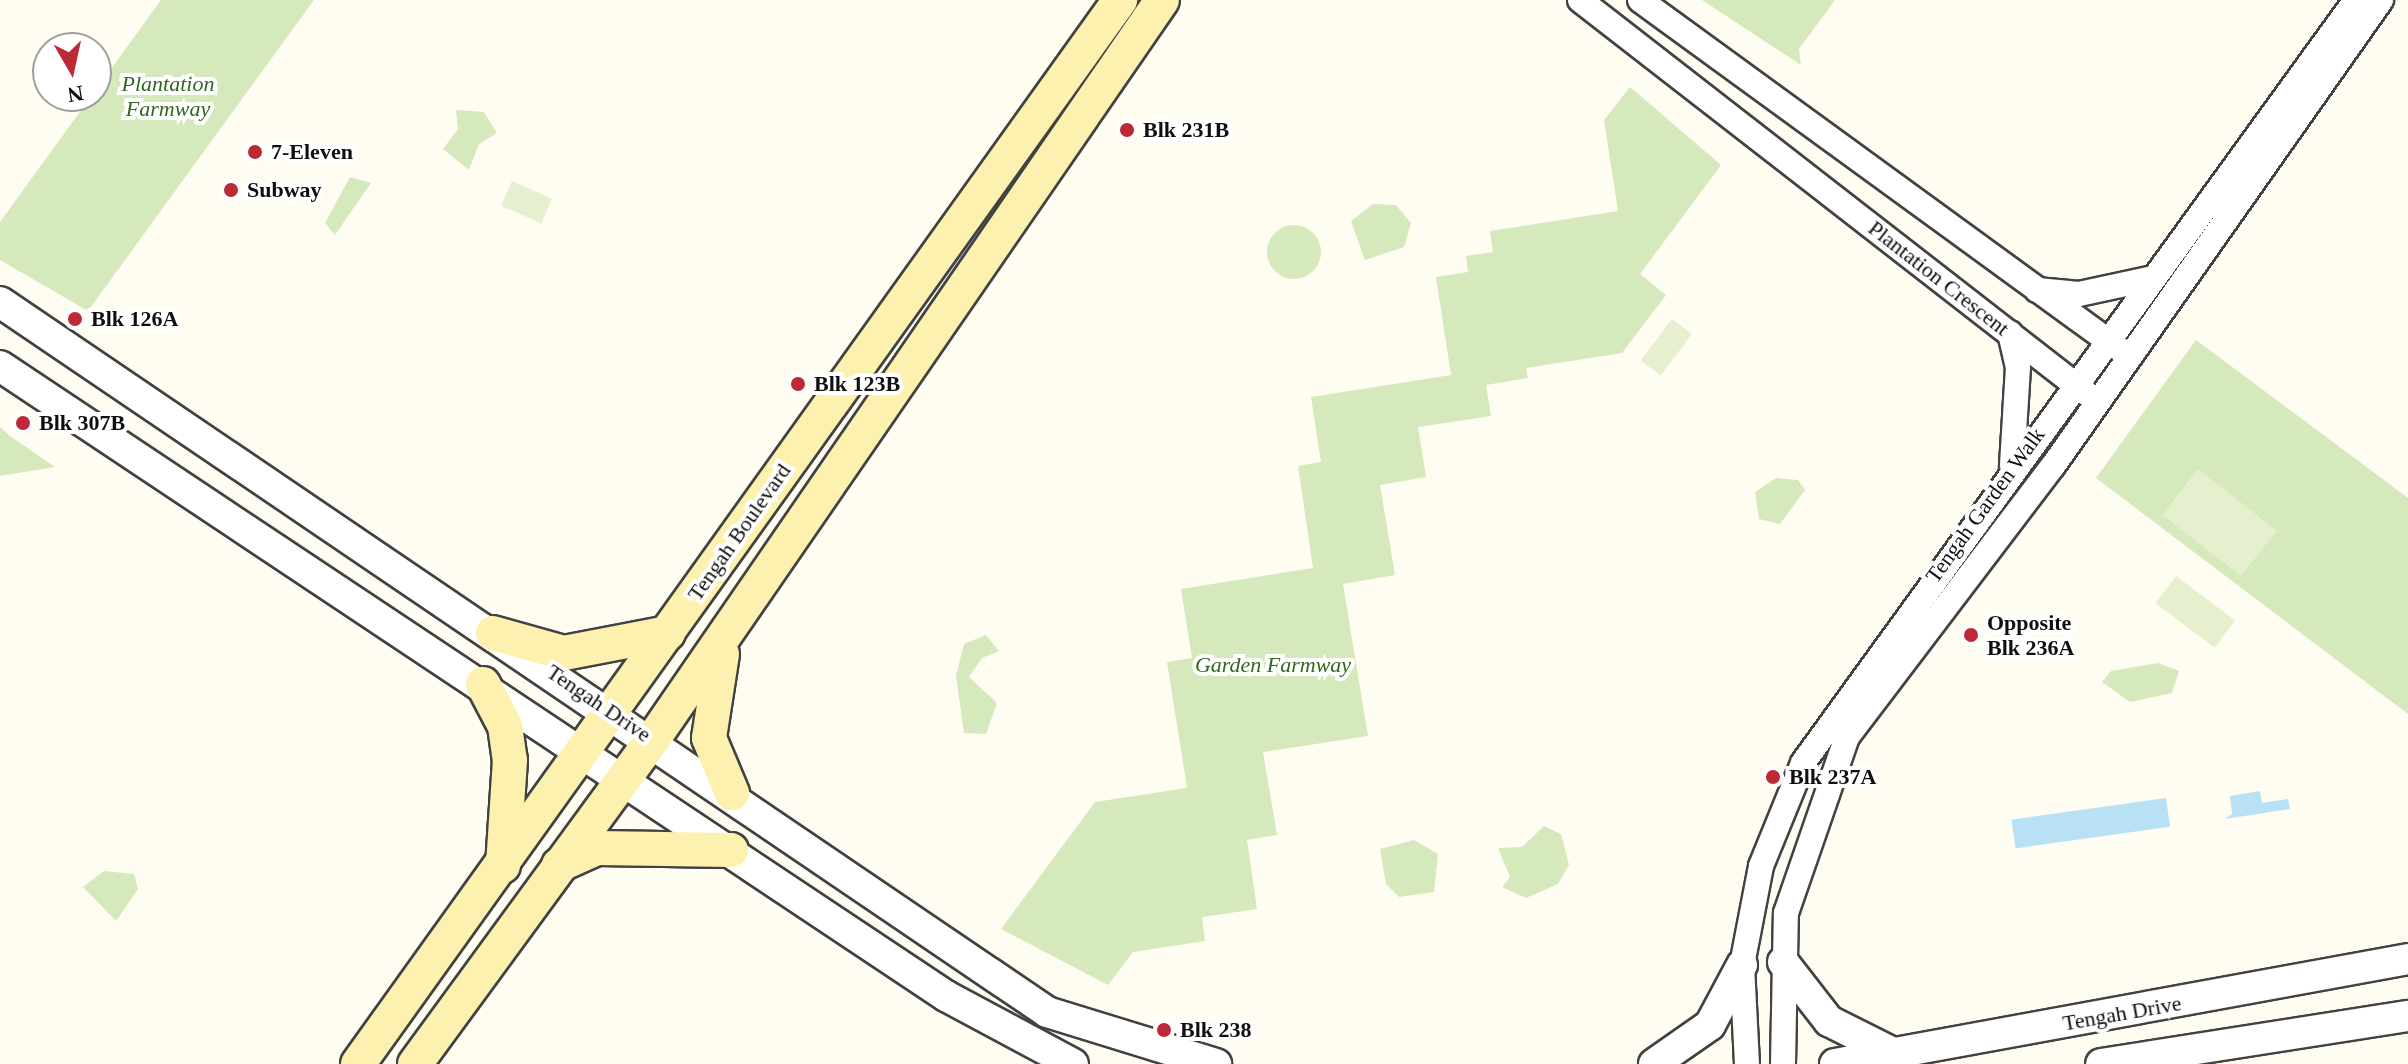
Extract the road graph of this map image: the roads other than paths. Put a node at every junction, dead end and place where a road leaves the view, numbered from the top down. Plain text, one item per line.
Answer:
1 (1120, 0) edge
2 (1162, 0) edge
3 (1580, 0) edge
4 (1640, 0) edge
5 (2356, 0) edge
6 (2381, 0) edge
7 (1810, 127) junction
8 (1781, 153) junction
9 (2154, 278) junction
10 (2034, 289) junction
11 (0, 302) edge
12 (2010, 333) junction
13 (2106, 340) junction
14 (2130, 357) junction
15 (0, 366) edge
16 (2074, 384) junction
17 (2097, 402) junction
18 (2012, 466) junction
19 (2053, 466) junction
20 (728, 630) junction
21 (493, 633) junction
22 (668, 633) junction
23 (483, 684) junction
24 (614, 712) junction
25 (653, 739) junction
26 (586, 752) junction
27 (624, 777) junction
28 (732, 793) junction
29 (731, 850) junction
30 (503, 866) junction
31 (556, 867) junction
32 (2408, 959) edge
33 (1783, 962) junction
34 (1742, 965) junction
35 (2408, 1016) edge
36 (1893, 1053) junction
37 (358, 1064) edge
38 (415, 1064) edge
39 (1073, 1064) edge
40 (1216, 1064) edge
41 (1654, 1064) edge
42 (1747, 1064) edge
43 (1783, 1064) edge
44 (1835, 1064) edge
45 (2101, 1064) edge

1 - 22 main road, Tengah Boulevard
2 - 20 main road, Tengah Boulevard
3 - 8 street, Plantation Crescent
4 - 7 street, Plantation Crescent
5 - 9 street, Tengah Garden Walk
6 - 14 street, Tengah Garden Walk
7 - 8 street
7 - 10 street, Plantation Crescent
8 - 12 street, Plantation Crescent
9 - 10 street
9 - 13 street, Tengah Garden Walk
10 - 13 street, Plantation Crescent
11 - 21 street, Tengah Drive
12 - 16 street, Plantation Crescent
12 - 18 street
13 - 14 street, Plantation Crescent
13 - 16 street, Tengah Garden Walk
14 - 17 street, Tengah Garden Walk
15 - 23 street
16 - 17 street, Plantation Crescent
16 - 18 street, Tengah Garden Walk
17 - 19 street, Tengah Garden Walk
18 - 19 street
18 - 34 street, Tengah Garden Walk
19 - 33 street, Tengah Garden Walk
20 - 25 main road, Tengah Boulevard
20 - 28 main road
21 - 22 main road
21 - 24 street, Tengah Drive
22 - 24 main road, Tengah Boulevard
23 - 26 street
23 - 30 main road
24 - 25 street, Tengah Drive
24 - 26 main road, Tengah Boulevard
25 - 27 main road, Tengah Boulevard
25 - 28 street, Tengah Drive
26 - 27 street
26 - 30 main road, Tengah Boulevard
27 - 29 street
27 - 31 main road, Tengah Boulevard
28 - 40 street, Tengah Drive
29 - 31 main road
29 - 39 street
30 - 37 main road, Tengah Boulevard
31 - 38 main road, Tengah Boulevard
32 - 36 street, Tengah Drive
33 - 36 street
33 - 43 street, Tengah Garden Walk
34 - 41 street
34 - 42 street, Tengah Garden Walk
35 - 45 street
36 - 44 street, Tengah Drive

